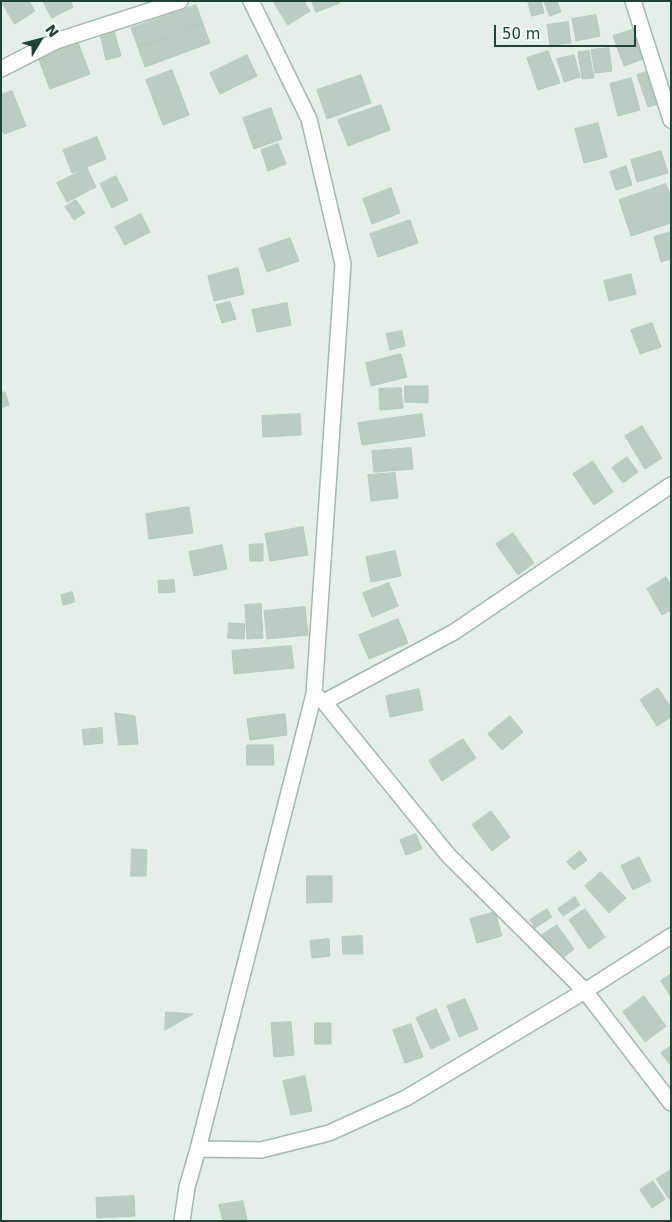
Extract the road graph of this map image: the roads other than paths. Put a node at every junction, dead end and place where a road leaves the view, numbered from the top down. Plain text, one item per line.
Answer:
1 (180, 1) edge
2 (251, 1) edge
3 (632, 1) edge
4 (1, 69) edge
5 (671, 120) edge
6 (671, 485) edge
7 (319, 698) junction
8 (671, 936) edge
9 (585, 992) junction
10 (671, 1103) edge
11 (198, 1149) junction
12 (182, 1221) edge

1 - 4 street
2 - 7 street
3 - 5 street
6 - 7 street
7 - 9 street
7 - 11 street
8 - 9 street
9 - 10 street
9 - 11 street
11 - 12 street

